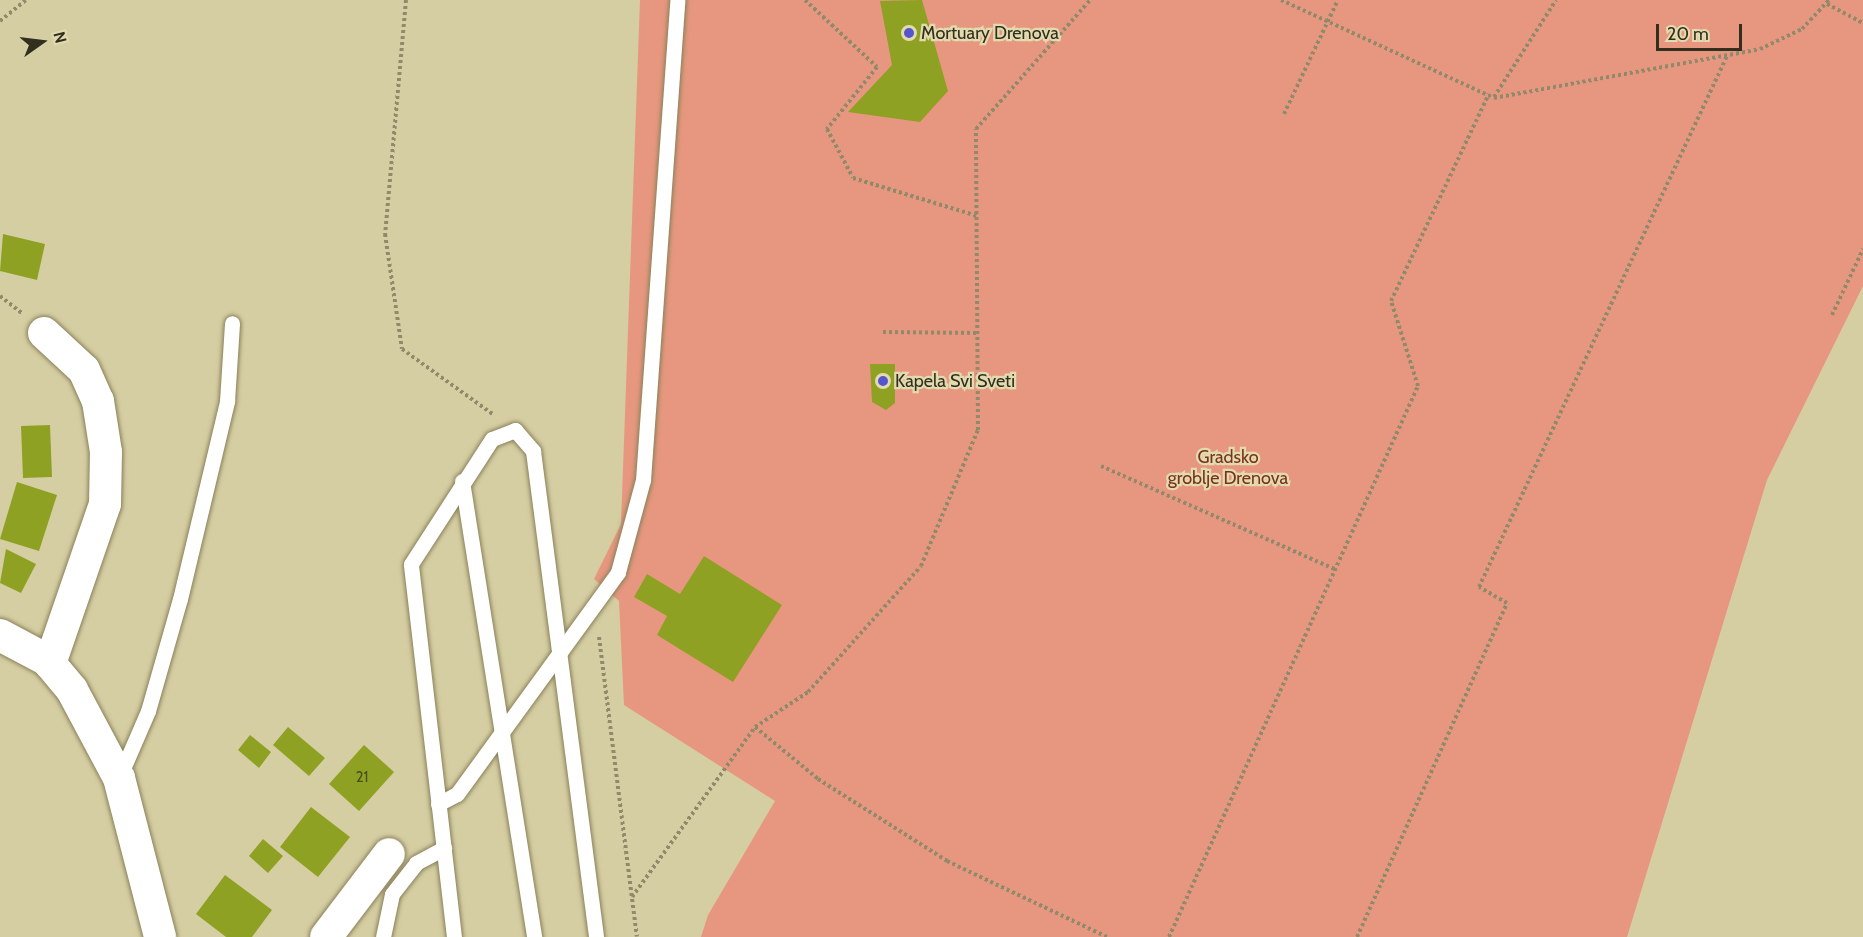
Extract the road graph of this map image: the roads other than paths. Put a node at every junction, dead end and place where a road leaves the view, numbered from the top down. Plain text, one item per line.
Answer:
1 (675, 1) edge
2 (232, 323) dead end
3 (44, 333) dead end
4 (462, 481) junction
5 (0, 635) edge
6 (560, 651) junction
7 (50, 664) junction
8 (502, 729) junction
9 (119, 778) junction
10 (438, 804) junction
11 (444, 848) junction
12 (388, 854) dead end
13 (160, 937) edge
14 (326, 937) edge
15 (383, 937) edge
16 (454, 937) edge
17 (534, 937) edge
18 (596, 937) edge

1 - 6 lane
2 - 9 lane
3 - 7 street
4 - 6 lane
4 - 8 lane
4 - 10 lane
5 - 7 street
6 - 8 lane
6 - 18 lane
7 - 9 street
8 - 10 lane
8 - 17 lane
9 - 13 street
10 - 11 lane
11 - 15 lane
11 - 16 lane
12 - 14 street

